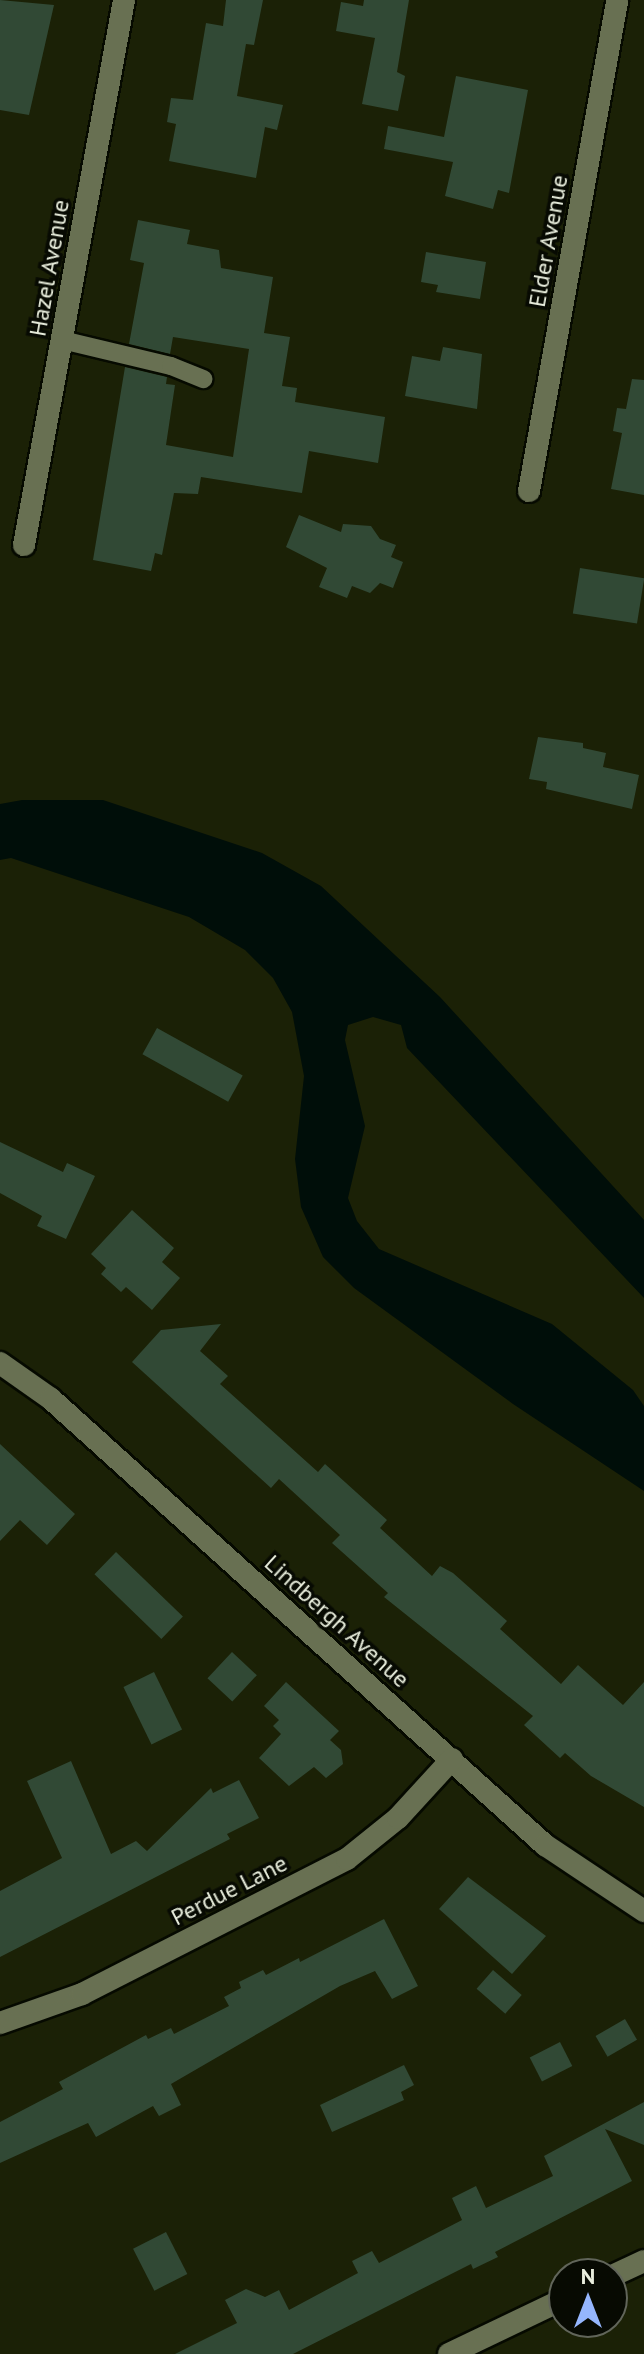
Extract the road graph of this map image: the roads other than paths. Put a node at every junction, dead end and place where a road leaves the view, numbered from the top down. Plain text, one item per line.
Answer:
1 (124, 0) edge
2 (617, 0) edge
3 (62, 340) junction
4 (204, 379) dead end
5 (529, 491) dead end
6 (24, 545) dead end
7 (0, 1363) edge
8 (452, 1759) junction
9 (644, 1911) edge
10 (0, 2023) edge
11 (548, 2307) edge
12 (449, 2354) edge

1 - 3 street, Hazel Avenue
2 - 5 street, Elder Avenue
3 - 4 lane
3 - 6 street, Hazel Avenue
7 - 8 street, Lindbergh Avenue
8 - 9 street, Lindbergh Avenue
8 - 10 street, Perdue Lane
11 - 12 street

